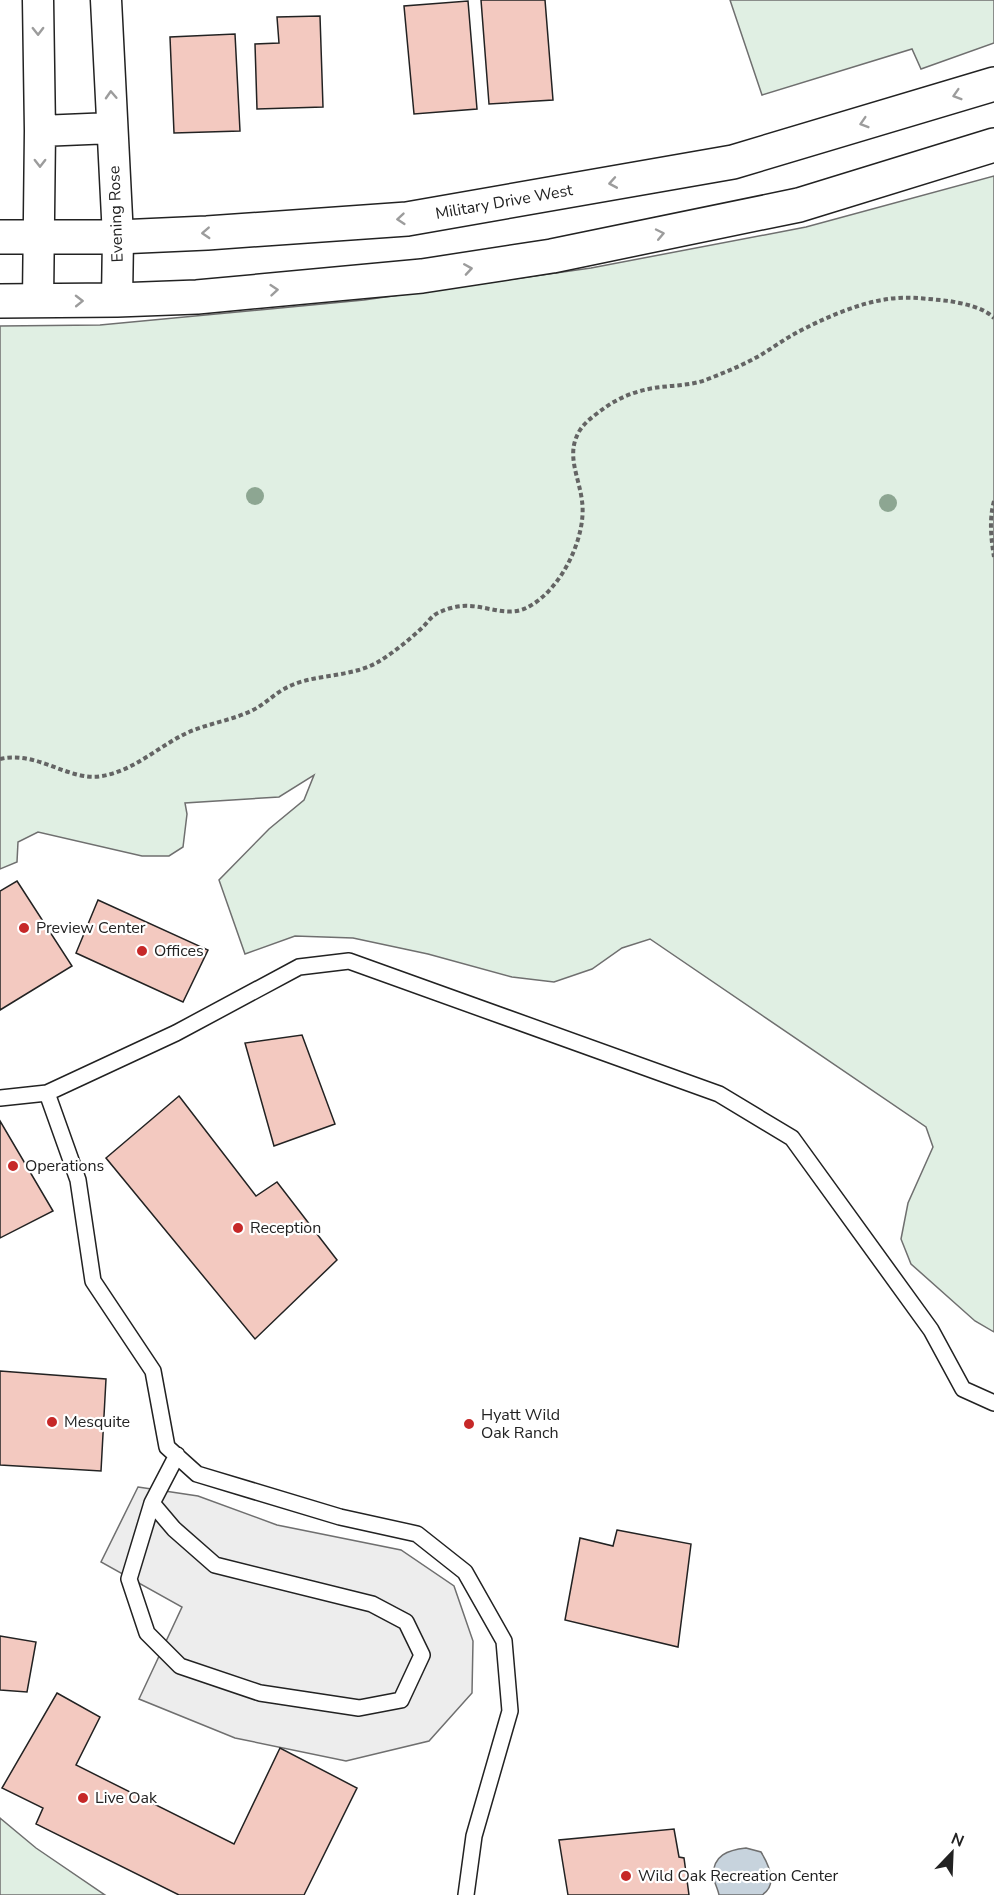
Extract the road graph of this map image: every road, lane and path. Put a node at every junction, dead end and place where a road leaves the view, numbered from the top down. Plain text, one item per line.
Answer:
1 (38, 0) edge
2 (106, 0) edge
3 (994, 84) edge
4 (112, 128) junction
5 (39, 131) junction
6 (994, 145) edge
7 (0, 237) edge
8 (40, 237) junction
9 (118, 237) junction
10 (117, 300) junction
11 (0, 301) edge
12 (38, 301) junction
13 (994, 318) edge
14 (994, 501) edge
15 (994, 557) edge
16 (0, 759) edge
17 (47, 1093) junction
18 (0, 1098) edge
19 (994, 1403) edge
20 (177, 1455) junction
21 (152, 1503) junction
22 (466, 1895) edge

1 -> 5 street
4 -> 2 street, Evening Rose
3 -> 9 main road, Military Drive West
4 - 5 street
4 - 9 street, Evening Rose
5 -> 8 street
10 -> 6 main road
7 - 8 main road, Military Drive West
8 - 9 main road, Military Drive West
8 - 12 street
9 - 10 street, Evening Rose
12 -> 10 main road
11 - 12 main road
13 - 16 path
14 - 15 path
17 - 18 lane
17 - 19 lane
17 - 20 lane
20 - 21 lane
20 - 22 lane
21 - 21 lane

